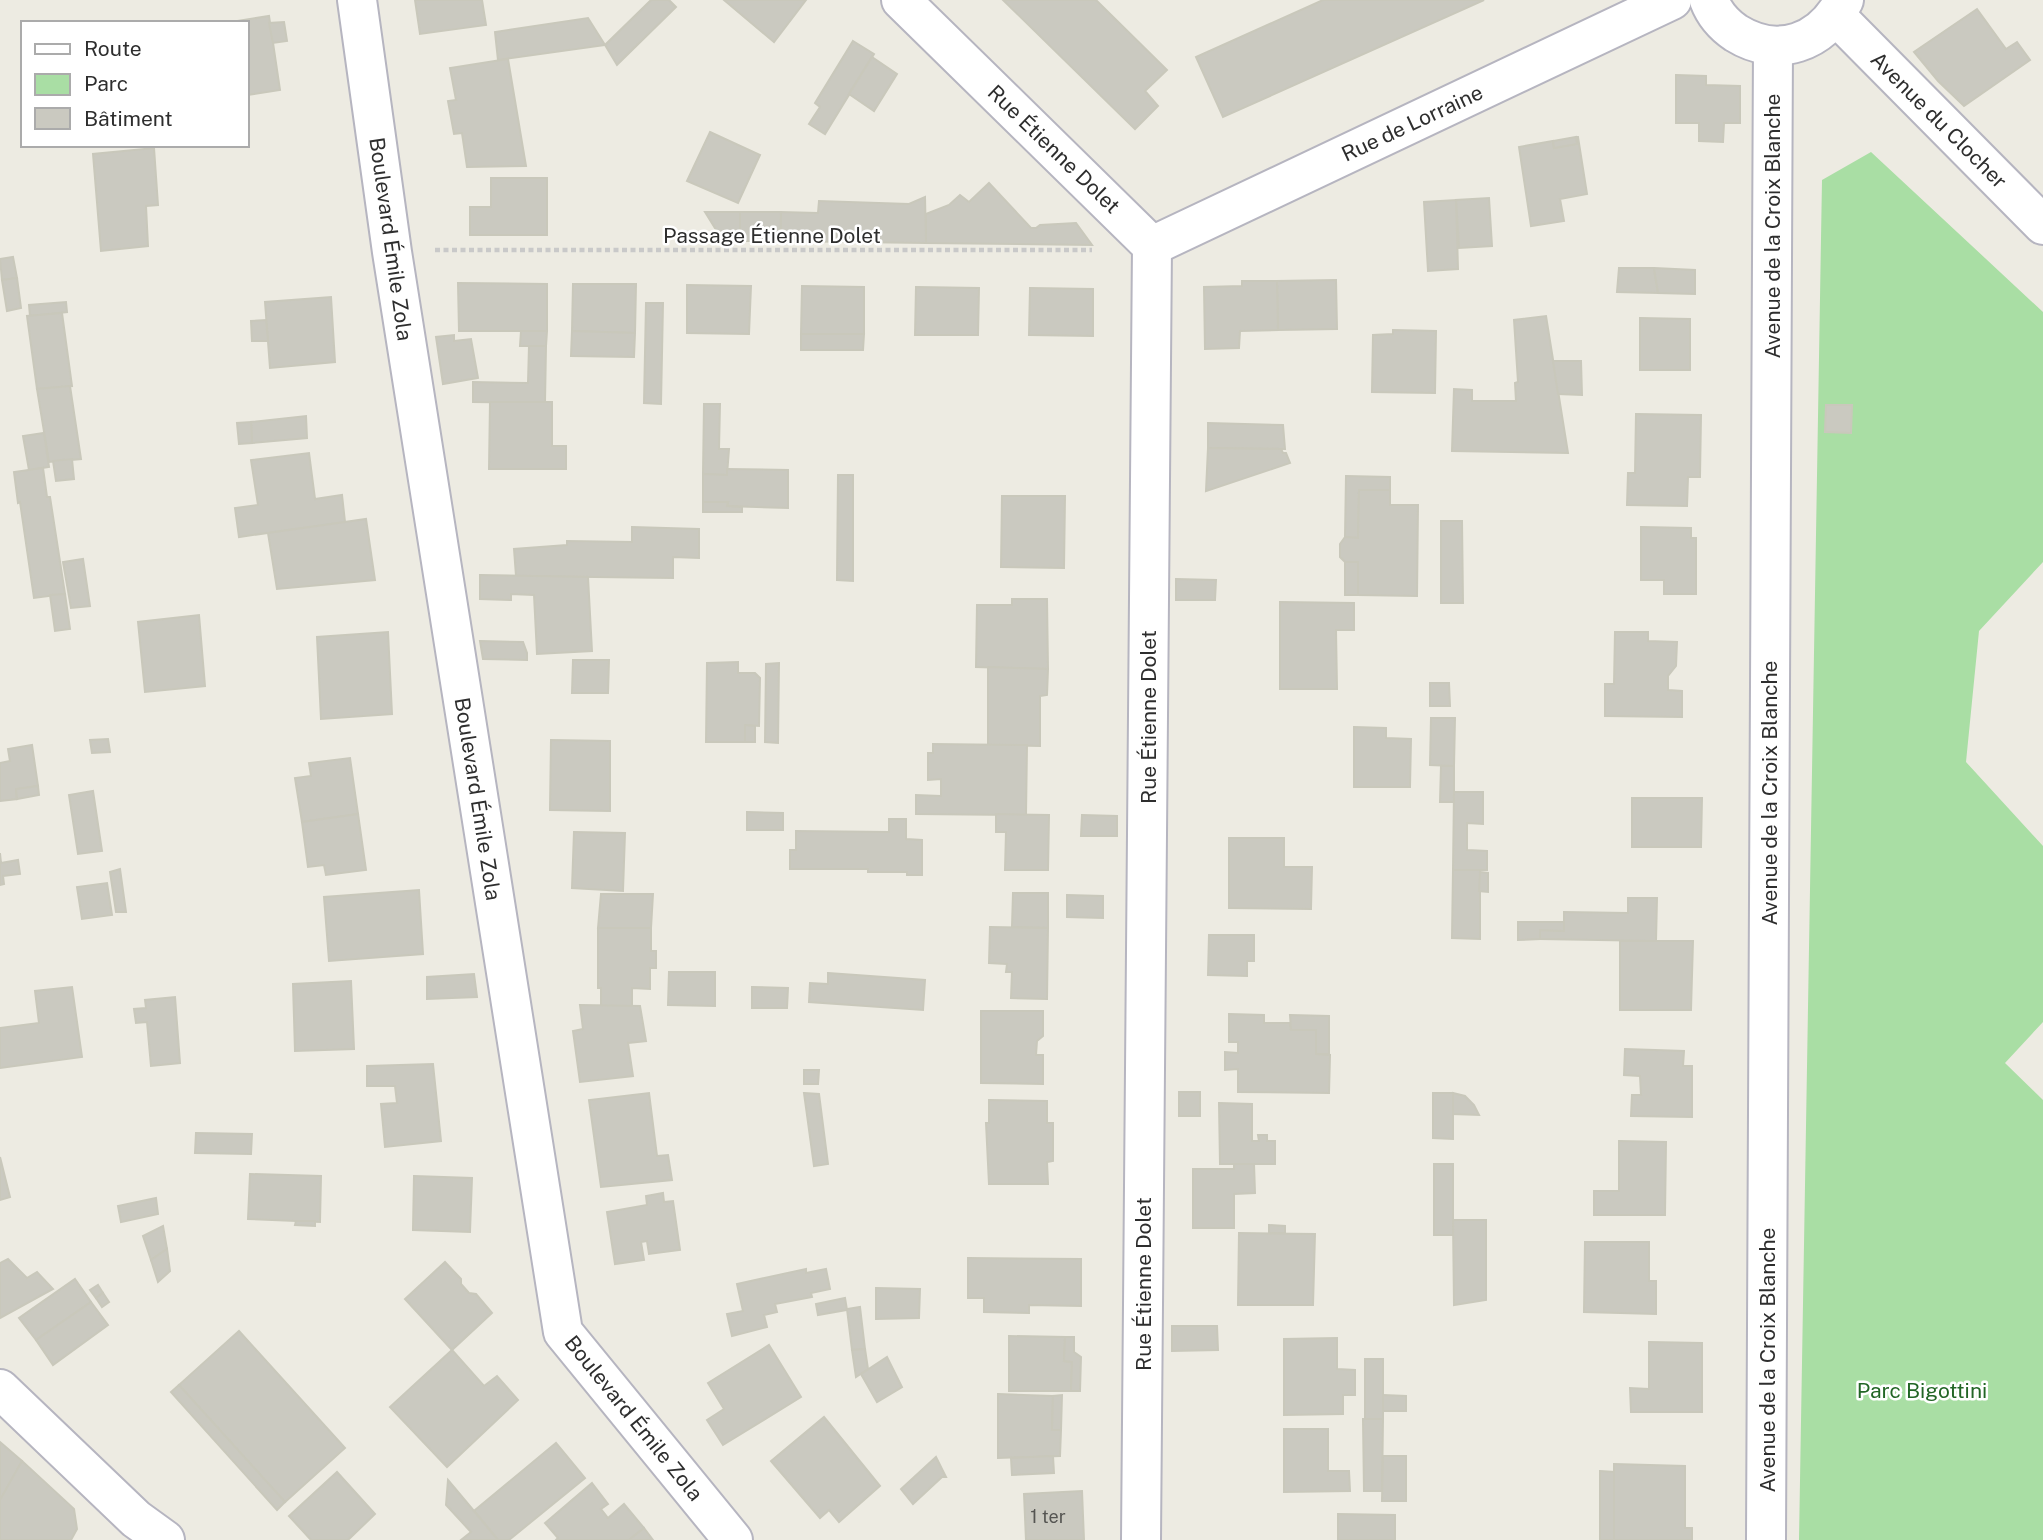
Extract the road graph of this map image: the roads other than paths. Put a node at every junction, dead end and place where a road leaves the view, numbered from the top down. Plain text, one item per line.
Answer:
1 (357, 0) edge
2 (901, 0) edge
3 (1672, 0) edge
4 (1709, 0) edge
5 (1840, 8) edge
6 (1773, 46) junction
7 (2043, 225) edge
8 (1152, 246) junction
9 (0, 1389) edge
10 (142, 1533) edge
11 (733, 1540) edge
12 (1141, 1540) edge
13 (1766, 1540) edge

1 - 11 street, Boulevard Émile Zola
2 - 8 street, Rue Étienne Dolet
3 - 8 street, Rue de Lorraine
4 - 6 street
5 - 6 street
5 - 7 street, Avenue du Clocher
6 - 13 street, Avenue de la Croix Blanche
8 - 12 street, Rue Étienne Dolet
9 - 10 street

